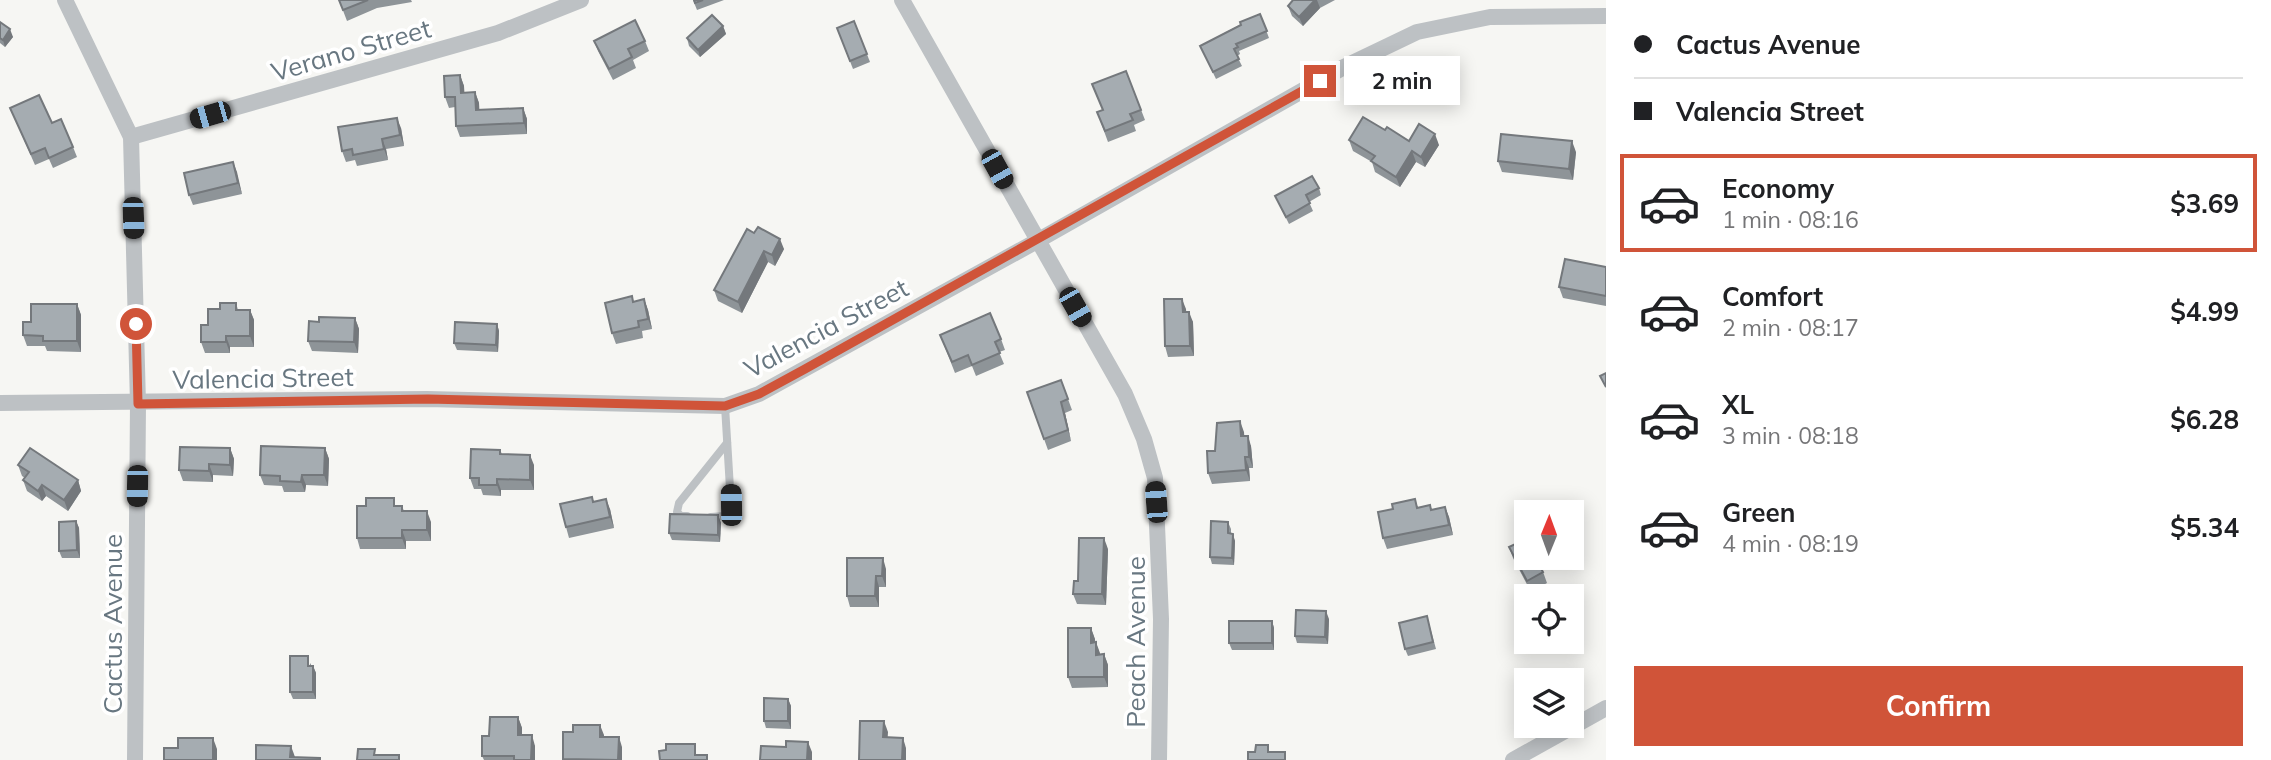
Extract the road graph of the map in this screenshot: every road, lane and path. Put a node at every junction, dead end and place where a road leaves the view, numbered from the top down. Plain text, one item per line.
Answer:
1 (65, 0) edge
2 (581, 0) edge
3 (902, 0) edge
4 (1606, 16) edge
5 (131, 137) junction
6 (1037, 241) junction
7 (0, 403) edge
8 (138, 404) junction
9 (725, 406) junction
10 (727, 443) junction
11 (1606, 708) edge
12 (135, 760) edge
13 (1159, 760) edge
14 (1513, 760) edge

1 - 5 street, Cactus Avenue
2 - 5 street, Verano Street
3 - 6 street, Peach Avenue
4 - 6 street, Valencia Street
5 - 8 street, Cactus Avenue
6 - 9 street, Valencia Street
6 - 13 street, Peach Avenue
7 - 8 street, Valencia Street
8 - 9 street, Valencia Street
8 - 12 street, Cactus Avenue
9 - 10 lane
10 - 10 lane
11 - 14 street

